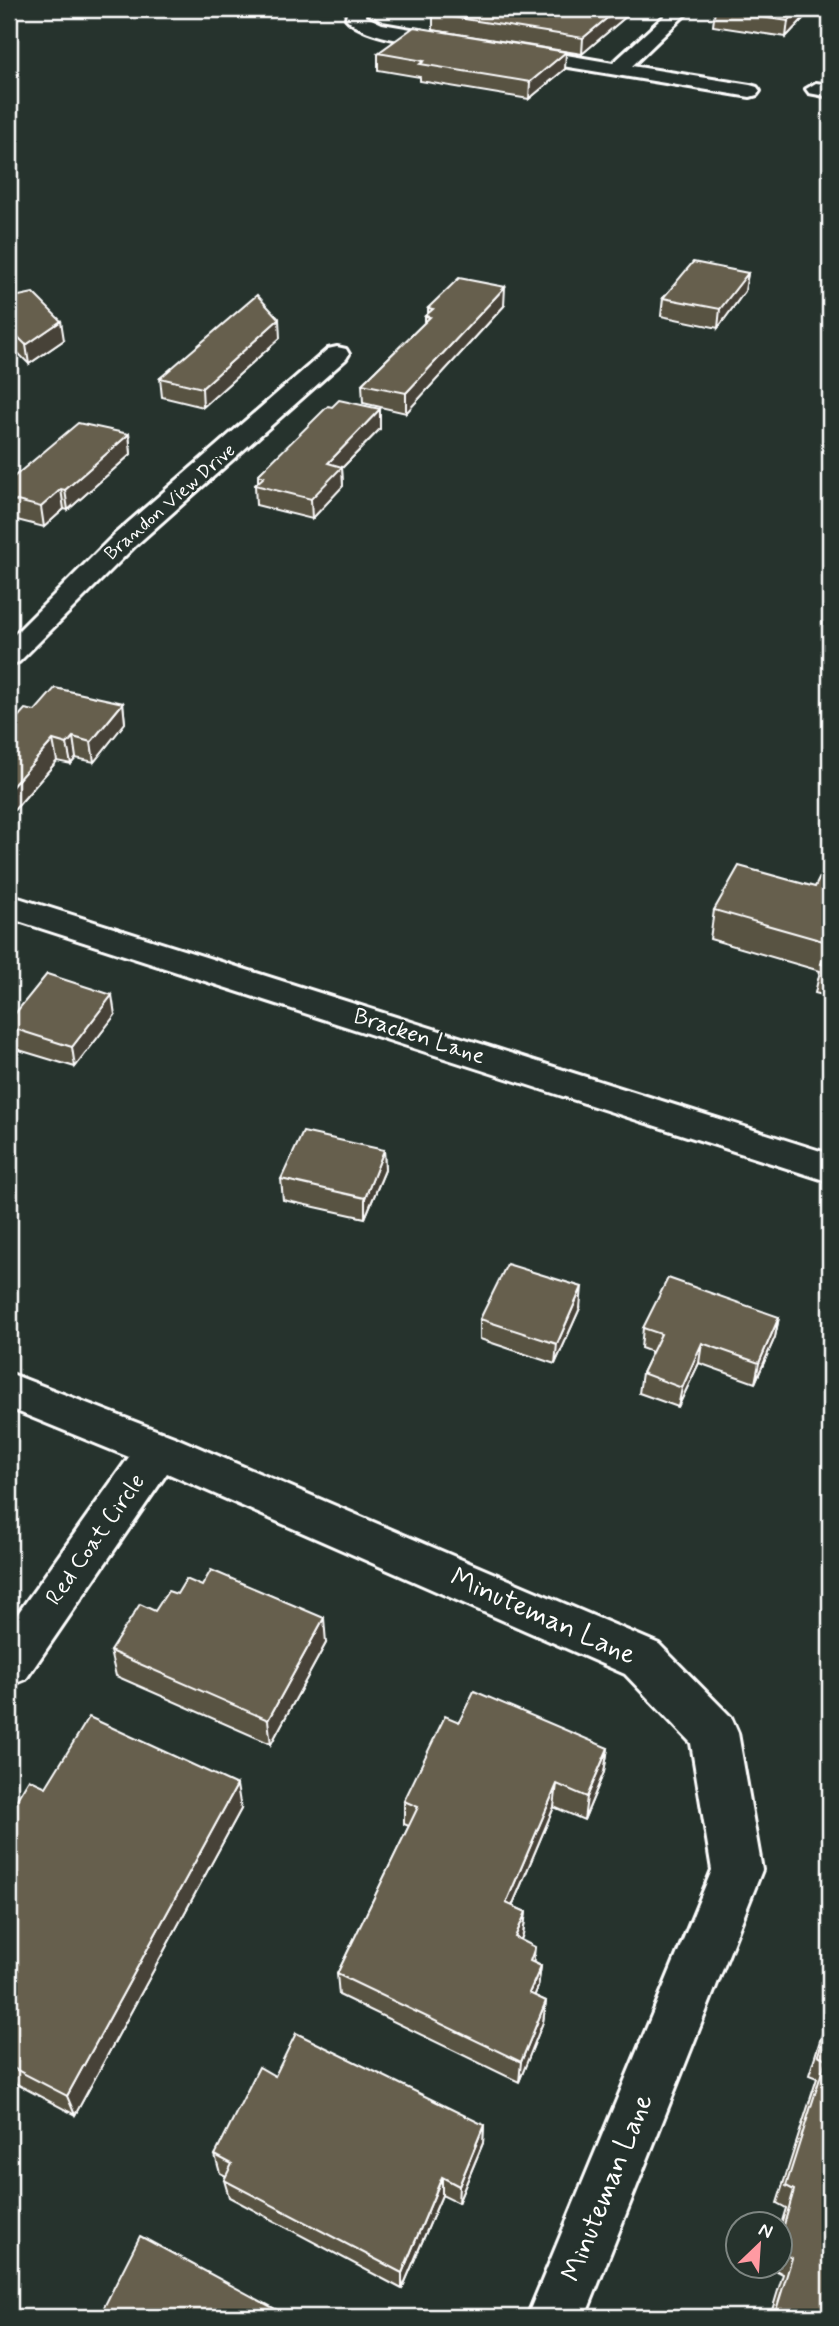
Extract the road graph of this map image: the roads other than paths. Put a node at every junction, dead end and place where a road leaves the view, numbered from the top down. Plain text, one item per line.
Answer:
1 (357, 9) edge
2 (682, 9) edge
3 (471, 45) edge
4 (497, 49) edge
5 (617, 69) junction
6 (750, 92) dead end
7 (337, 354) dead end
8 (9, 656) edge
9 (9, 906) edge
10 (830, 1168) edge
11 (9, 1390) edge
12 (159, 1450) junction
13 (9, 1664) edge
14 (556, 2317) edge

1 - 3 street
2 - 5 street
4 - 5 street
5 - 6 street
7 - 8 street, Brandon View Drive
9 - 10 street, Bracken Lane
11 - 12 street, Minuteman Lane
12 - 13 street, Red Coat Circle
12 - 14 street, Minuteman Lane

